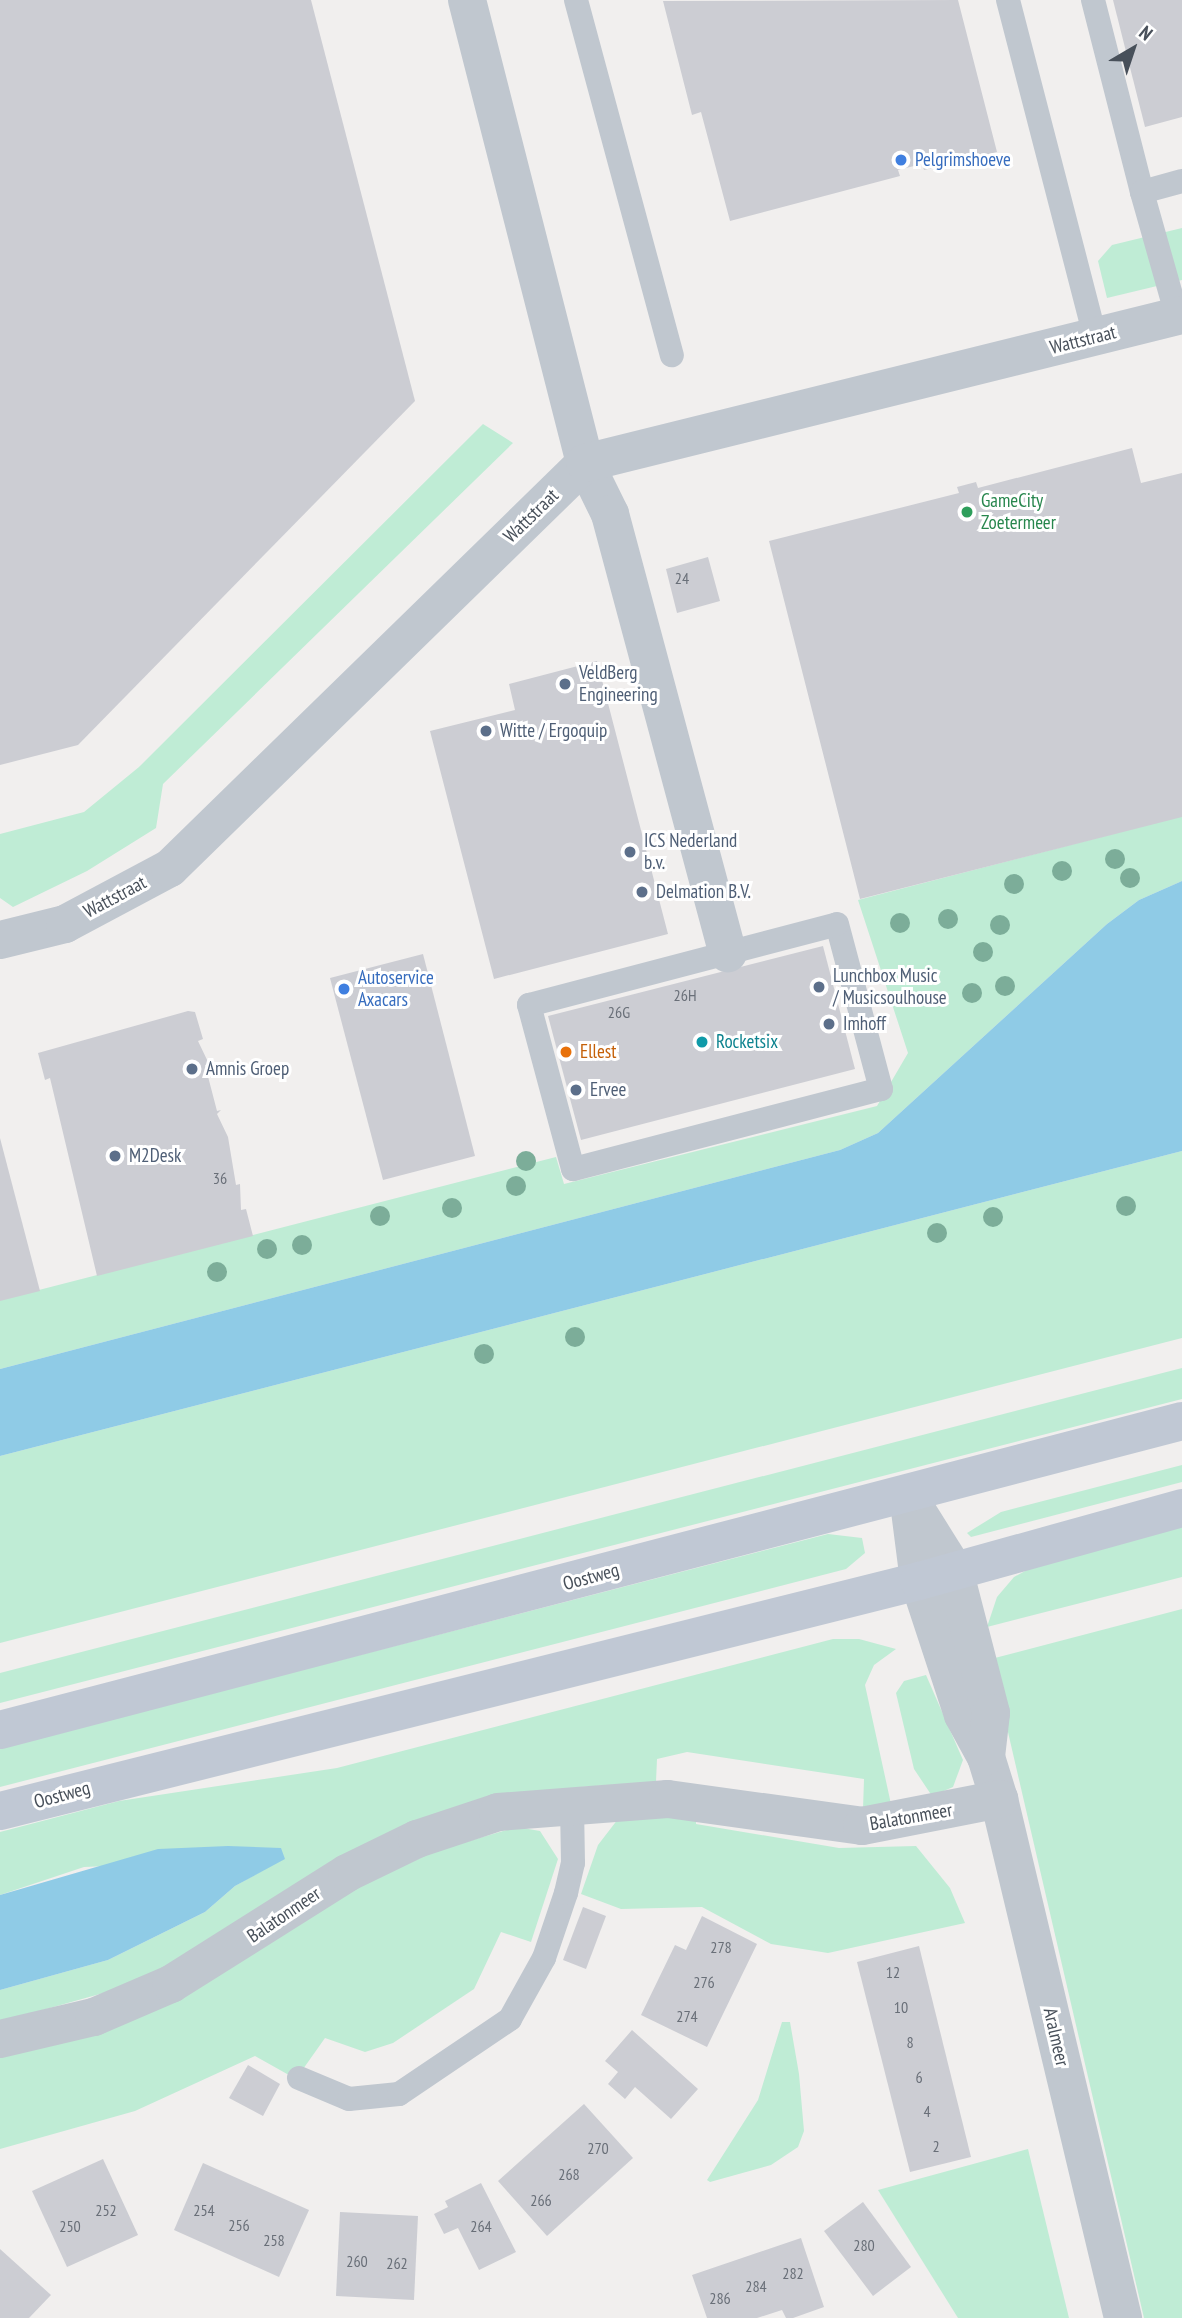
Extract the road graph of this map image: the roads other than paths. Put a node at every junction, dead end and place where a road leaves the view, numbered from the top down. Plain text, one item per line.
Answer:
1 (467, 0) edge
2 (576, 0) edge
3 (1008, 0) edge
4 (1093, 0) edge
5 (1182, 181) edge
6 (1142, 192) junction
7 (1180, 315) edge
8 (1095, 337) junction
9 (672, 355) dead end
10 (585, 463) junction
11 (0, 940) edge
12 (727, 953) junction
13 (1182, 1421) edge
14 (908, 1495) junction
15 (1182, 1508) edge
16 (954, 1570) junction
17 (919, 1581) junction
18 (0, 1730) edge
19 (986, 1757) junction
20 (999, 1799) junction
21 (572, 1803) junction
22 (0, 1811) edge
23 (0, 2039) edge
24 (299, 2078) dead end
25 (1123, 2318) edge

1 - 10 street
2 - 9 lane
3 - 8 lane
4 - 6 lane
5 - 6 lane
6 - 7 lane
7 - 8 street, Wattstraat
8 - 10 street, Wattstraat
10 - 11 street, Wattstraat
10 - 12 street
12 - 12 lane
13 - 14 main road, Oostweg
14 - 16 street, Aralmeer
14 - 17 street, Aralmeer
14 - 18 main road, Oostweg
15 - 16 main road, Oostweg
16 - 17 main road, Oostweg
16 - 19 street, Aralmeer
17 - 19 street, Aralmeer
17 - 22 main road, Oostweg
19 - 20 street, Aralmeer
20 - 21 street, Balatonmeer
20 - 25 street, Aralmeer
21 - 23 street, Balatonmeer
21 - 24 lane

